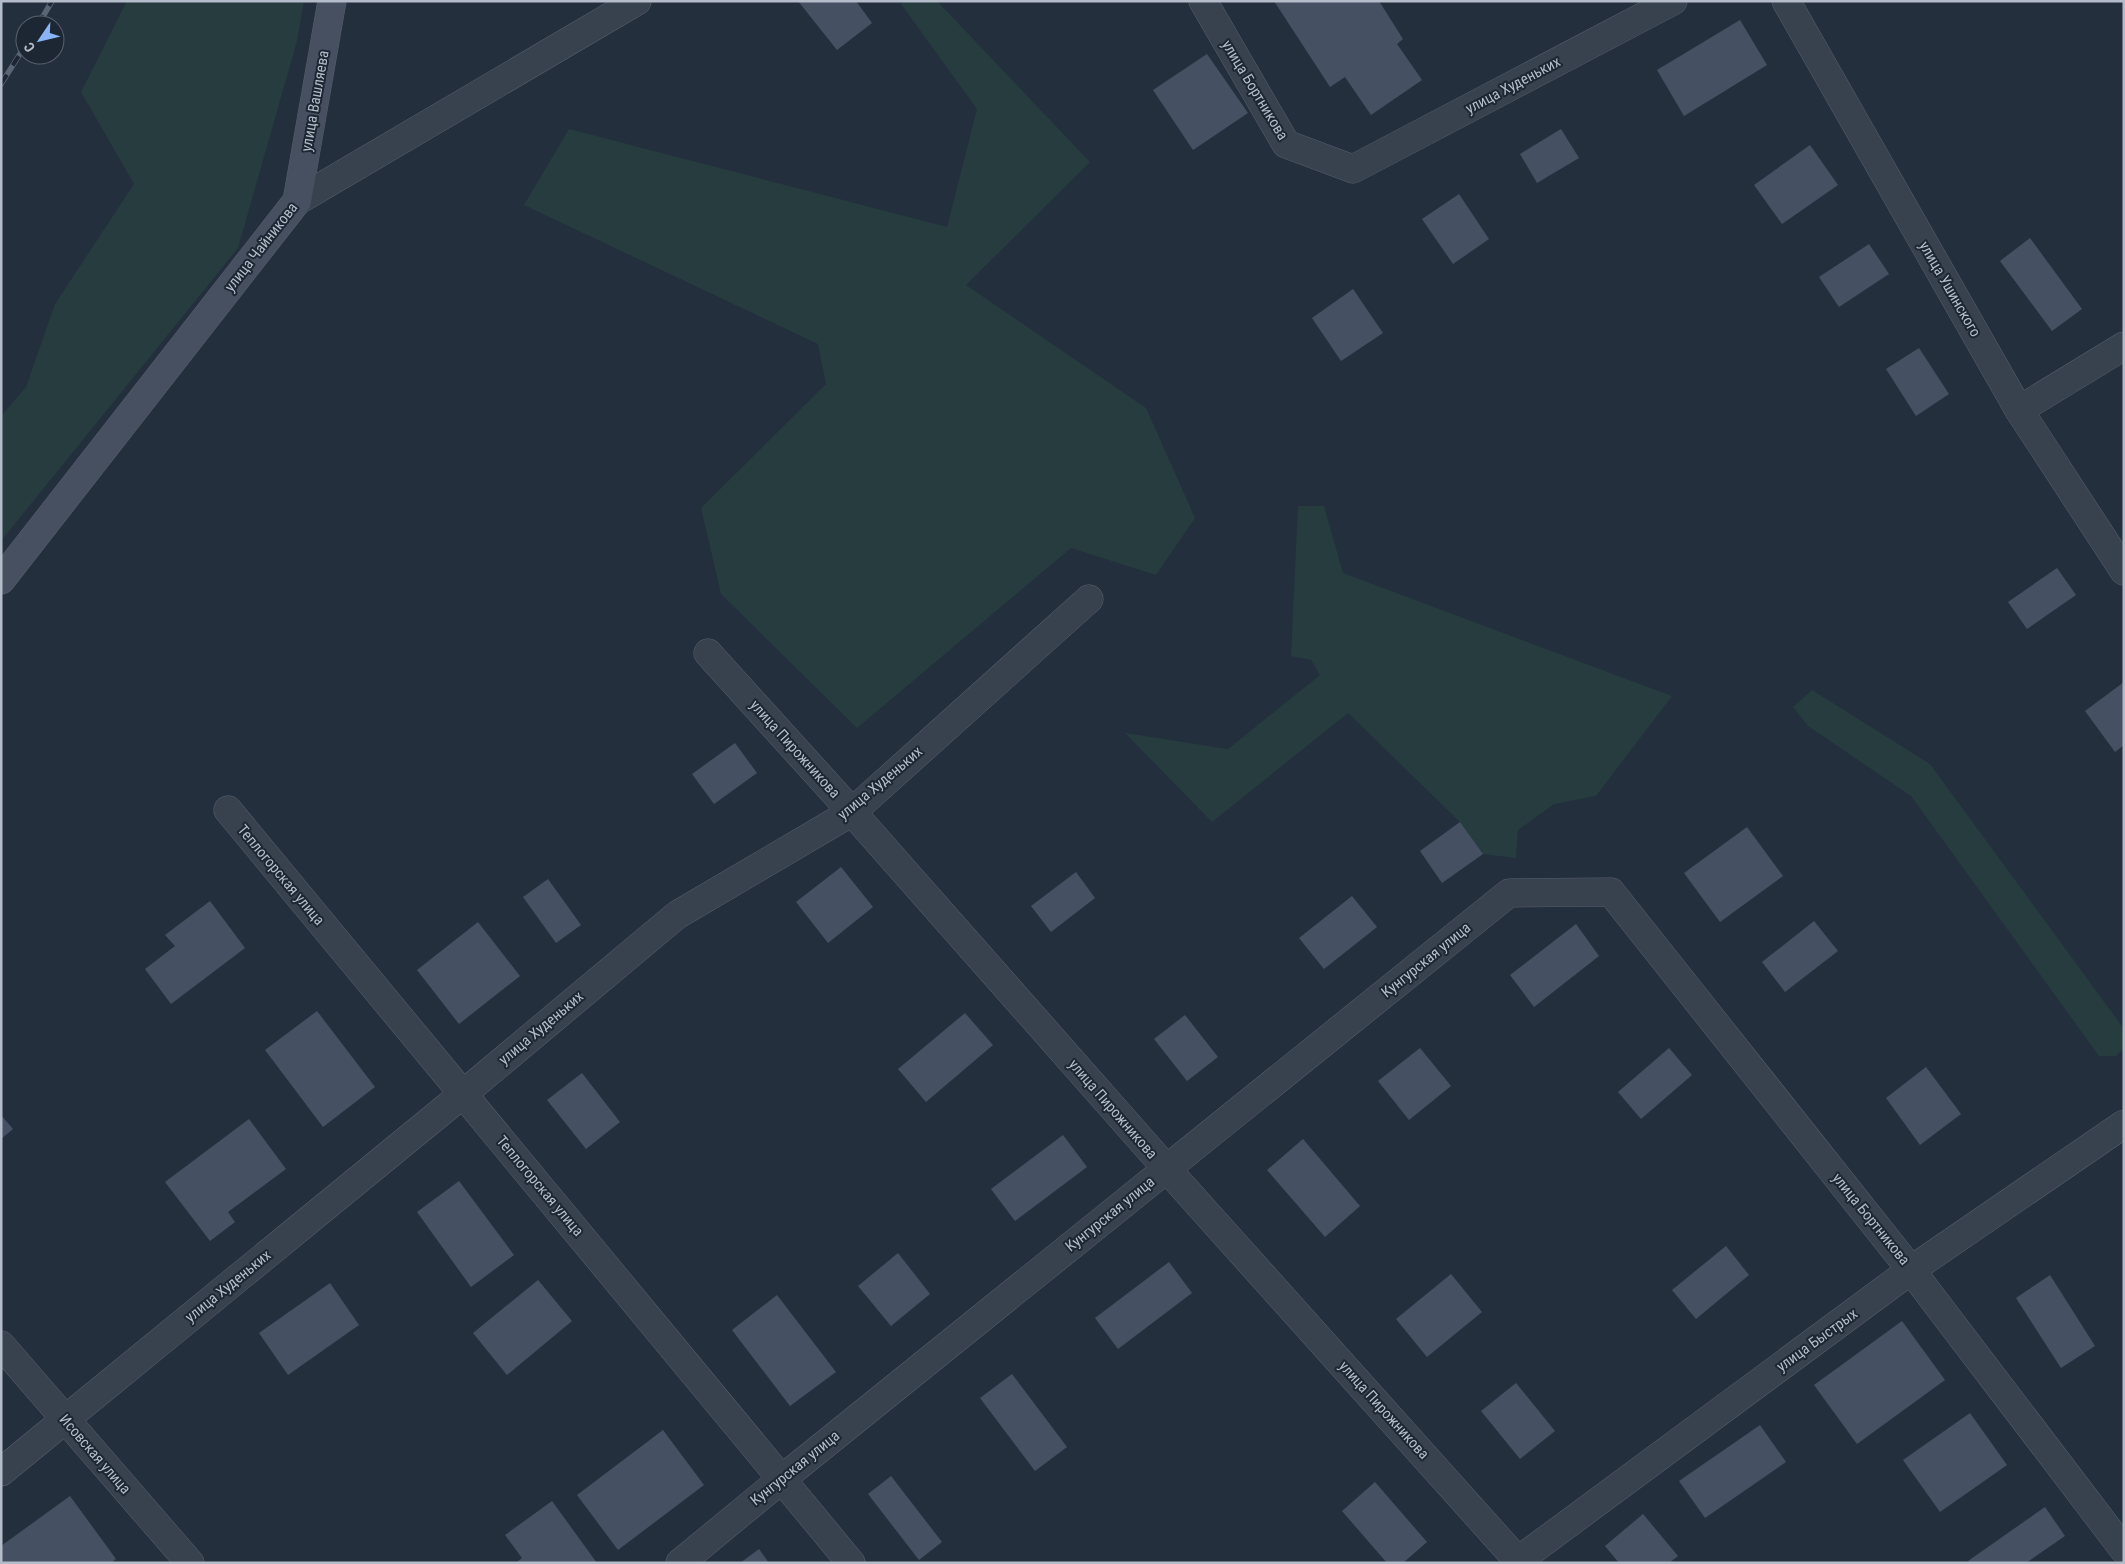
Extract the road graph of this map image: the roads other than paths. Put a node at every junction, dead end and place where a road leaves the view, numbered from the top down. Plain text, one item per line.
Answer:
1 (332, 1) edge
2 (637, 1) edge
3 (1203, 1) edge
4 (1673, 1) edge
5 (1786, 1) edge
6 (1353, 169) joint
7 (297, 200) junction
8 (2124, 346) edge
9 (2019, 410) junction
10 (2124, 571) edge
11 (1, 580) edge
12 (1089, 599) dead end
13 (708, 653) dead end
14 (228, 810) dead end
15 (852, 812) junction
16 (1611, 892) joint
17 (463, 1094) junction
18 (2124, 1124) edge
19 (1166, 1168) junction
20 (1911, 1270) junction
21 (1, 1345) edge
22 (65, 1419) junction
23 (1, 1472) edge
24 (783, 1478) junction
25 (2124, 1550) edge
26 (1518, 1562) edge
27 (190, 1563) edge
28 (680, 1563) edge
29 (851, 1563) edge

1 - 7 street, улица Вашляева
2 - 7 street, улица Чайникова
3 - 6 street, улица Бортникова
4 - 6 street, улица Худеньких
5 - 9 street, улица Ушинского
7 - 11 street, улица Чайникова
8 - 9 street
9 - 10 street, улица Ушинского
12 - 15 street, улица Худеньких
13 - 15 street, улица Пирожникова
14 - 17 street, Теплогорская улица
15 - 17 street, улица Худеньких
15 - 19 street, улица Пирожникова
16 - 19 street, Кунгурская улица
16 - 20 street, улица Бортникова
17 - 22 street, улица Худеньких
17 - 24 street, Теплогорская улица
18 - 20 street, улица Быстрых
19 - 24 street, Кунгурская улица
19 - 26 street, улица Пирожникова
20 - 25 street, улица Бортникова
20 - 26 street, улица Быстрых
21 - 22 street, Исовская улица
22 - 23 street, улица Худеньких
22 - 27 street, Исовская улица
24 - 28 street, Кунгурская улица
24 - 29 street, Теплогорская улица

